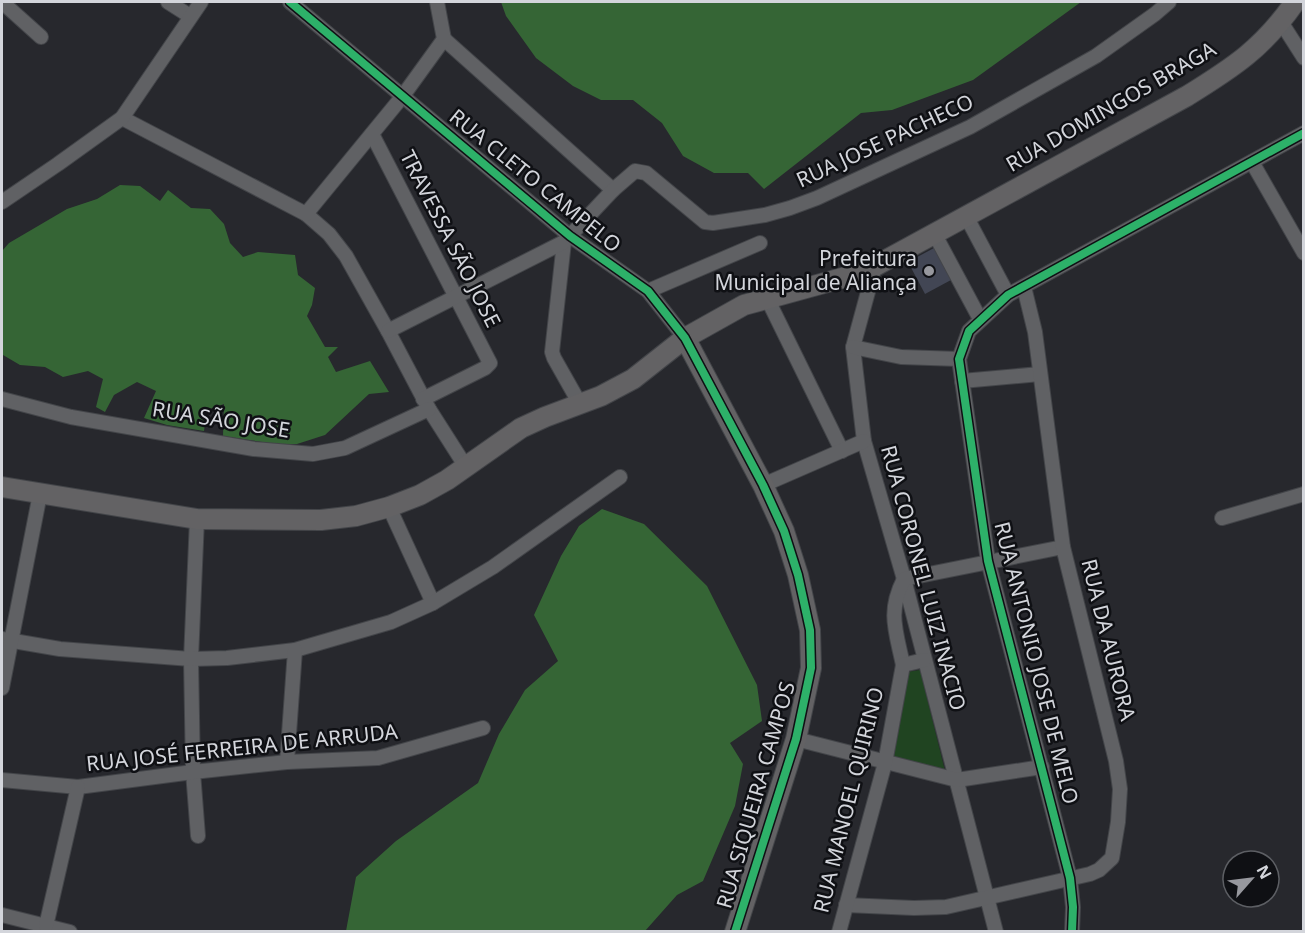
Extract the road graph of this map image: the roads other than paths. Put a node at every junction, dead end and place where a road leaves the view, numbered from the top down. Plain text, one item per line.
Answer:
1 (2, 2) edge
2 (168, 2) edge
3 (201, 2) edge
4 (290, 2) edge
5 (437, 2) edge
6 (1169, 2) edge
7 (1295, 2) edge
8 (190, 16) junction
9 (1281, 22) junction
10 (41, 37) dead end
11 (444, 39) junction
12 (1304, 58) edge
13 (402, 97) junction
14 (122, 118) junction
15 (1304, 133) edge
16 (372, 134) junction
17 (1252, 162) junction
18 (613, 190) junction
19 (2, 202) edge
20 (306, 214) junction
21 (966, 216) junction
22 (934, 233) junction
23 (567, 239) junction
24 (760, 243) dead end
25 (1304, 253) edge
26 (875, 266) junction
27 (1024, 287) junction
28 (648, 291) junction
29 (1008, 295) junction
30 (455, 297) junction
31 (767, 298) junction
32 (980, 319) junction
33 (388, 331) junction
34 (685, 338) junction
35 (854, 347) junction
36 (959, 359) junction
37 (490, 363) joint
38 (1040, 374) junction
39 (962, 381) junction
40 (2, 399) edge
41 (426, 404) junction
42 (580, 404) junction
43 (864, 441) junction
44 (842, 451) junction
45 (466, 467) junction
46 (620, 477) dead end
47 (763, 485) junction
48 (2, 487) edge
49 (40, 494) junction
50 (1304, 494) edge
51 (389, 507) junction
52 (1222, 518) dead end
53 (197, 519) junction
54 (1063, 547) junction
55 (988, 561) junction
56 (904, 579) junction
57 (433, 603) junction
58 (6, 639) edge
59 (295, 650) junction
60 (191, 658) junction
61 (924, 660) junction
62 (903, 664) junction
63 (2, 688) edge
64 (483, 728) dead end
65 (796, 739) junction
66 (286, 762) junction
67 (885, 763) junction
68 (1042, 767) junction
69 (193, 772) junction
70 (2, 780) edge
71 (957, 780) junction
72 (78, 787) junction
73 (198, 837) dead end
74 (1070, 878) junction
75 (988, 899) junction
76 (846, 905) junction
77 (2, 915) edge
78 (46, 926) junction
79 (738, 931) edge
80 (70, 932) edge
81 (839, 932) edge
82 (996, 932) edge
83 (1072, 932) edge

1 - 10 street
2 - 8 street
3 - 8 street
4 - 13 street, RUA CLETO CAMPELO
5 - 11 street
6 - 18 street, RUA JOSE PACHECO
7 - 9 main road, RUA DOMINGOS BRAGA
8 - 14 street
9 - 12 street
9 - 21 main road, RUA DOMINGOS BRAGA
11 - 13 street
11 - 18 street
13 - 16 street
13 - 23 street, RUA CLETO CAMPELO
14 - 19 street
14 - 20 street
15 - 17 street, RUA ANTONIO JOSE DE MELO
16 - 20 street
16 - 30 street, TRAVESSA SÃO JOSE
17 - 25 street
17 - 27 street, RUA ANTONIO JOSE DE MELO
18 - 23 street
20 - 33 street
21 - 22 main road, RUA DOMINGOS BRAGA
21 - 29 street
22 - 26 main road, RUA DOMINGOS BRAGA
22 - 32 street
23 - 28 street, RUA CLETO CAMPELO
23 - 30 street
23 - 42 street
24 - 28 street
26 - 31 main road, RUA DOMINGOS BRAGA
26 - 35 street, RUA CORONEL LUIZ INACIO
27 - 29 street, RUA ANTONIO JOSE DE MELO
27 - 38 street, RUA DA AURORA
28 - 34 street, RUA CLETO CAMPELO
29 - 32 street, RUA ANTONIO JOSE DE MELO
30 - 33 street
30 - 37 street, TRAVESSA SÃO JOSE
31 - 34 main road, RUA DOMINGOS BRAGA
31 - 44 street
32 - 36 street, RUA ANTONIO JOSE DE MELO
33 - 41 street
34 - 42 main road, RUA DOMINGOS BRAGA
34 - 47 main road, RUA SIQUEIRA CAMPOS
35 - 36 street
35 - 43 street, RUA CORONEL LUIZ INACIO
36 - 39 street, RUA ANTONIO JOSE DE MELO
37 - 41 street, RUA SÃO JOSE
38 - 39 street
38 - 54 street, RUA DA AURORA
39 - 55 street, RUA ANTONIO JOSE DE MELO
40 - 41 street, RUA SÃO JOSE
41 - 45 street
42 - 45 main road, RUA DOMINGOS BRAGA
43 - 44 street
43 - 56 street, RUA CORONEL LUIZ INACIO
44 - 47 street
45 - 51 main road, RUA DOMINGOS BRAGA
46 - 57 street
47 - 65 main road, RUA SIQUEIRA CAMPOS
48 - 49 main road, RUA DOMINGOS BRAGA
49 - 53 main road, RUA DOMINGOS BRAGA
49 - 58 street
50 - 52 street
51 - 53 main road, RUA DOMINGOS BRAGA
51 - 57 street
53 - 60 street
54 - 55 street
54 - 74 street, RUA DA AURORA
55 - 56 street
55 - 68 street, RUA ANTONIO JOSE DE MELO
56 - 61 street, RUA CORONEL LUIZ INACIO
56 - 62 street
57 - 59 street
58 - 60 street
58 - 63 street
59 - 60 street
59 - 66 street
60 - 69 street
61 - 62 street, RUA MANOEL QUIRINO
61 - 71 street, RUA CORONEL LUIZ INACIO
62 - 67 street, RUA MANOEL QUIRINO
64 - 66 street, RUA JOSÉ FERREIRA DE ARRUDA
65 - 67 street
65 - 79 main road, RUA SIQUEIRA CAMPOS
66 - 69 street, RUA JOSÉ FERREIRA DE ARRUDA
67 - 71 street
67 - 76 street, RUA MANOEL QUIRINO
68 - 71 street
68 - 74 street, RUA ANTONIO JOSE DE MELO
69 - 72 street, RUA JOSÉ FERREIRA DE ARRUDA
69 - 73 street
70 - 72 street, RUA JOSÉ FERREIRA DE ARRUDA
71 - 75 street, RUA CORONEL LUIZ INACIO
72 - 78 street
74 - 75 street, RUA DA AURORA
74 - 83 street
75 - 76 street, RUA DA AURORA
75 - 82 street, RUA CORONEL LUIZ INACIO
76 - 81 street, RUA MANOEL QUIRINO
77 - 78 street
78 - 80 street

